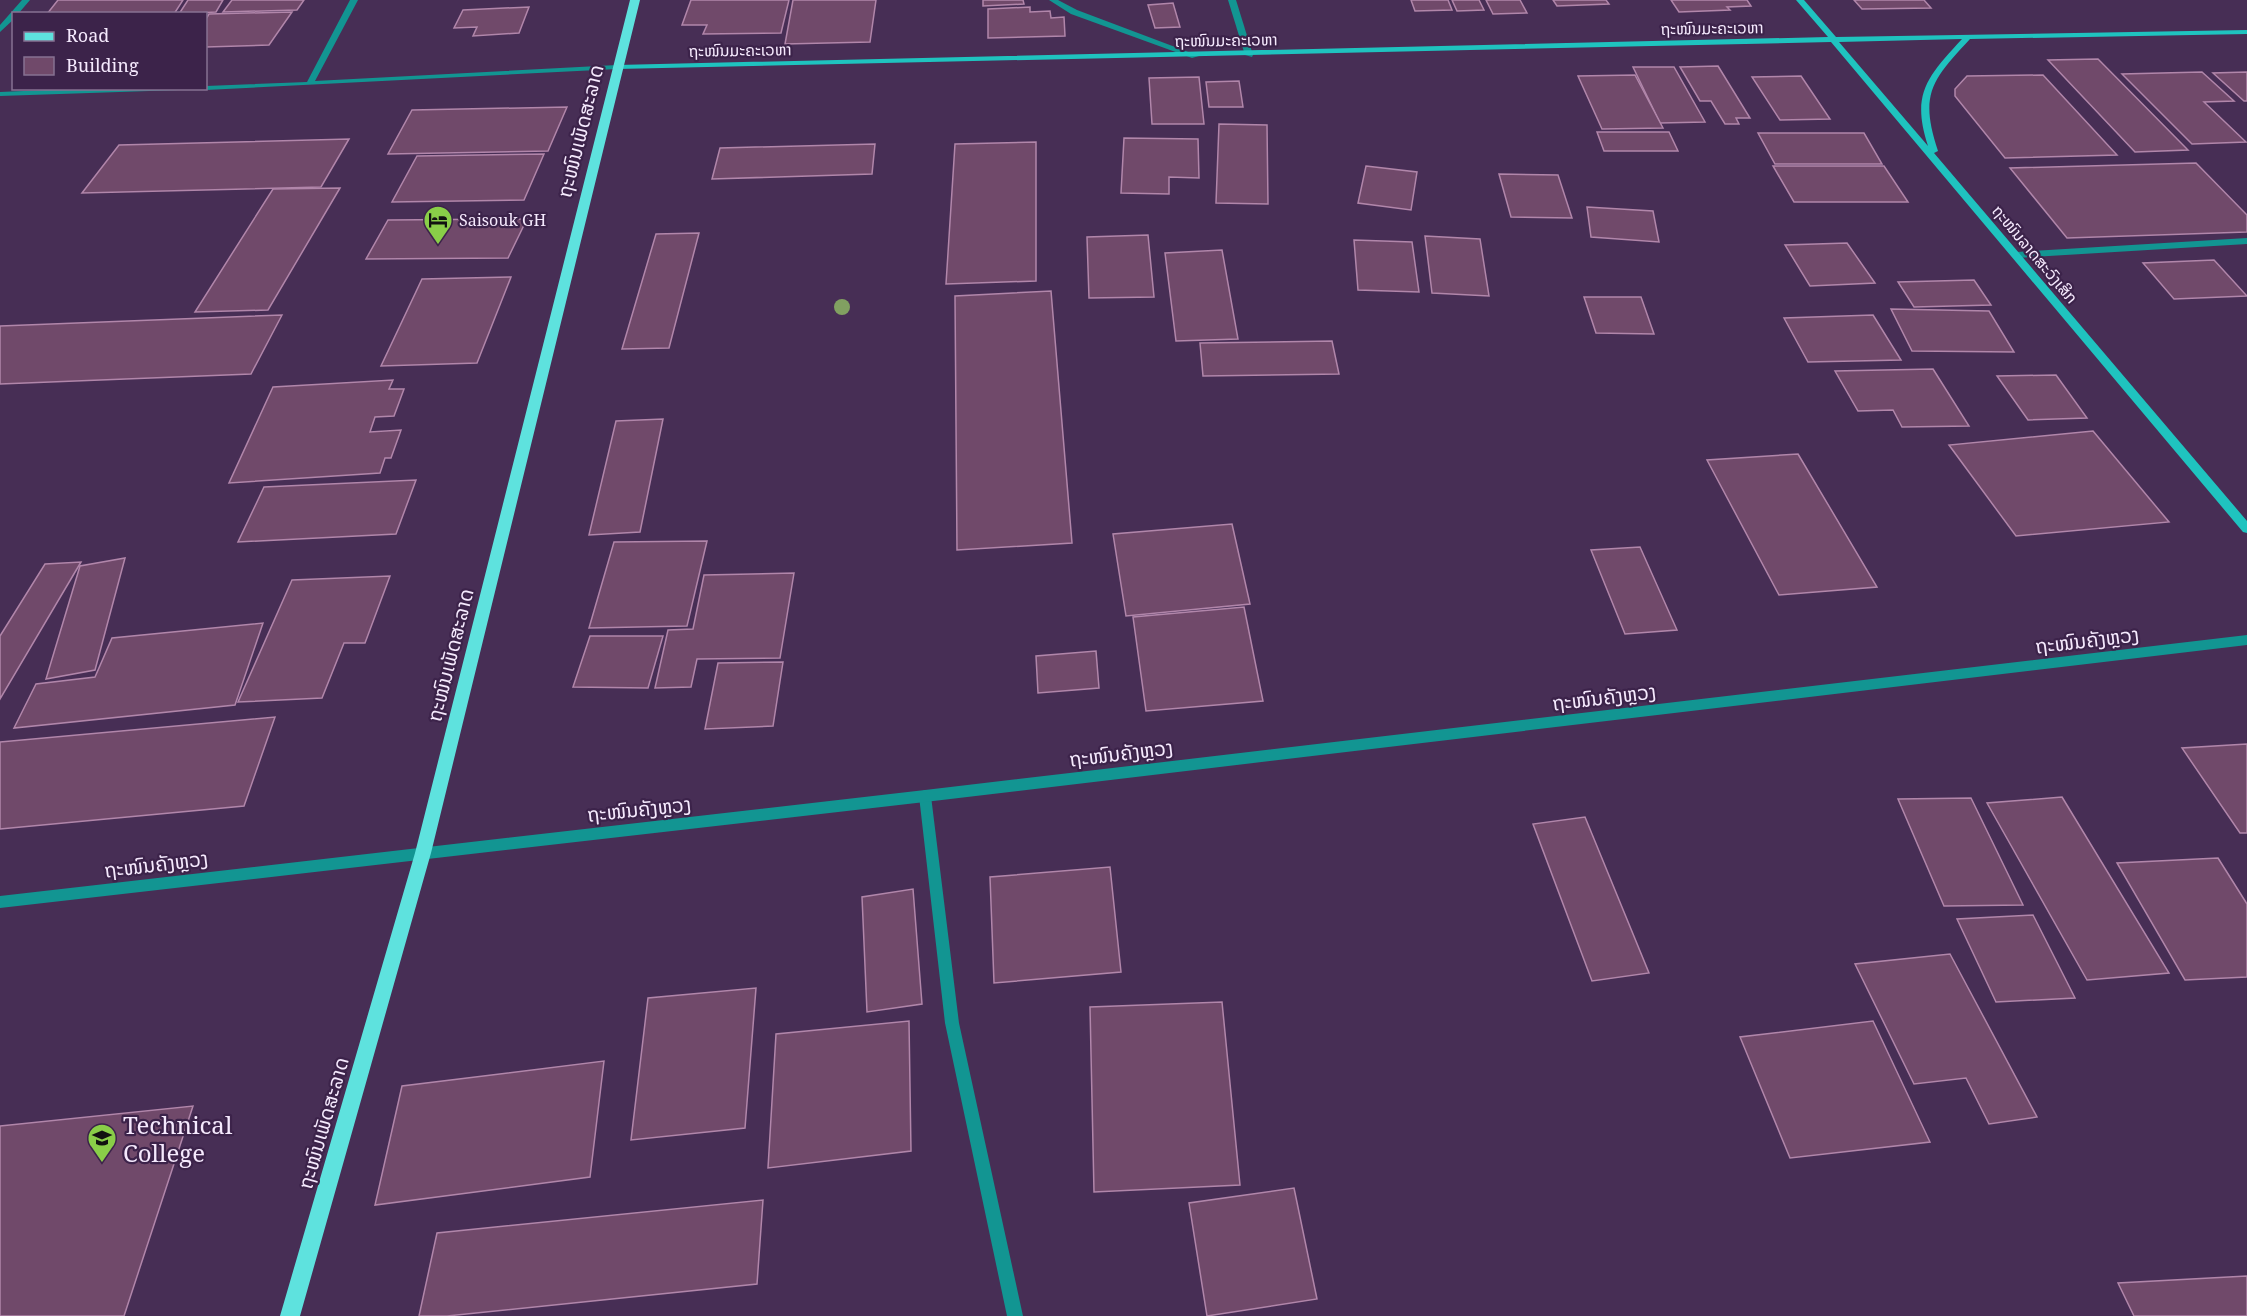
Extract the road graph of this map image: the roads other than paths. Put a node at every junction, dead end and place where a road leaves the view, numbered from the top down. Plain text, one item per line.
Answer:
1 (26, 0) edge
2 (354, 0) edge
3 (635, 0) edge
4 (1053, 0) edge
5 (1232, 0) edge
6 (1800, 0) edge
7 (16, 12) edge
8 (12, 16) edge
9 (0, 30) edge
10 (2247, 32) edge
11 (1969, 36) junction
12 (1835, 40) junction
13 (1250, 55) junction
14 (1195, 56) junction
15 (617, 67) junction
16 (310, 84) junction
17 (207, 88) edge
18 (119, 90) edge
19 (0, 94) edge
20 (1938, 160) junction
21 (2247, 241) edge
22 (2016, 255) junction
23 (2247, 529) edge
24 (2247, 640) edge
25 (925, 796) junction
26 (423, 853) junction
27 (0, 902) edge
28 (290, 1316) edge
29 (1015, 1316) edge

1 - 7 street
2 - 16 street
3 - 15 main road, ຖະໜົນເພັດສະລາດ
4 - 14 street
5 - 13 street
6 - 12 street, ຖະໜົນລາດສະວົງເສິກ
8 - 9 street
10 - 11 street, ຖະໜົນມະຄະເວຫາ
11 - 12 street, ຖະໜົນມະຄະເວຫາ
11 - 20 street
12 - 13 street, ຖະໜົນມະຄະເວຫາ
12 - 20 street, ຖະໜົນລາດສະວົງເສິກ
13 - 14 street, ຖະໜົນມະຄະເວຫາ
14 - 15 street, ຖະໜົນມະຄະເວຫາ
15 - 16 street, ຖະໜົນມະຄະເວຫາ
15 - 26 main road, ຖະໜົນເພັດສະລາດ
16 - 17 street, ຖະໜົນມະຄະເວຫາ
18 - 19 street
20 - 22 street, ຖະໜົນລາດສະວົງເສິກ
21 - 22 street
22 - 23 street, ຖະໜົນລາດສະວົງເສິກ
24 - 25 street, ຖະໜົນຄັງຫຼວງ
25 - 26 street, ຖະໜົນຄັງຫຼວງ
25 - 29 street
26 - 27 street, ຖະໜົນຄັງຫຼວງ
26 - 28 main road, ຖະໜົນເພັດສະລາດ

